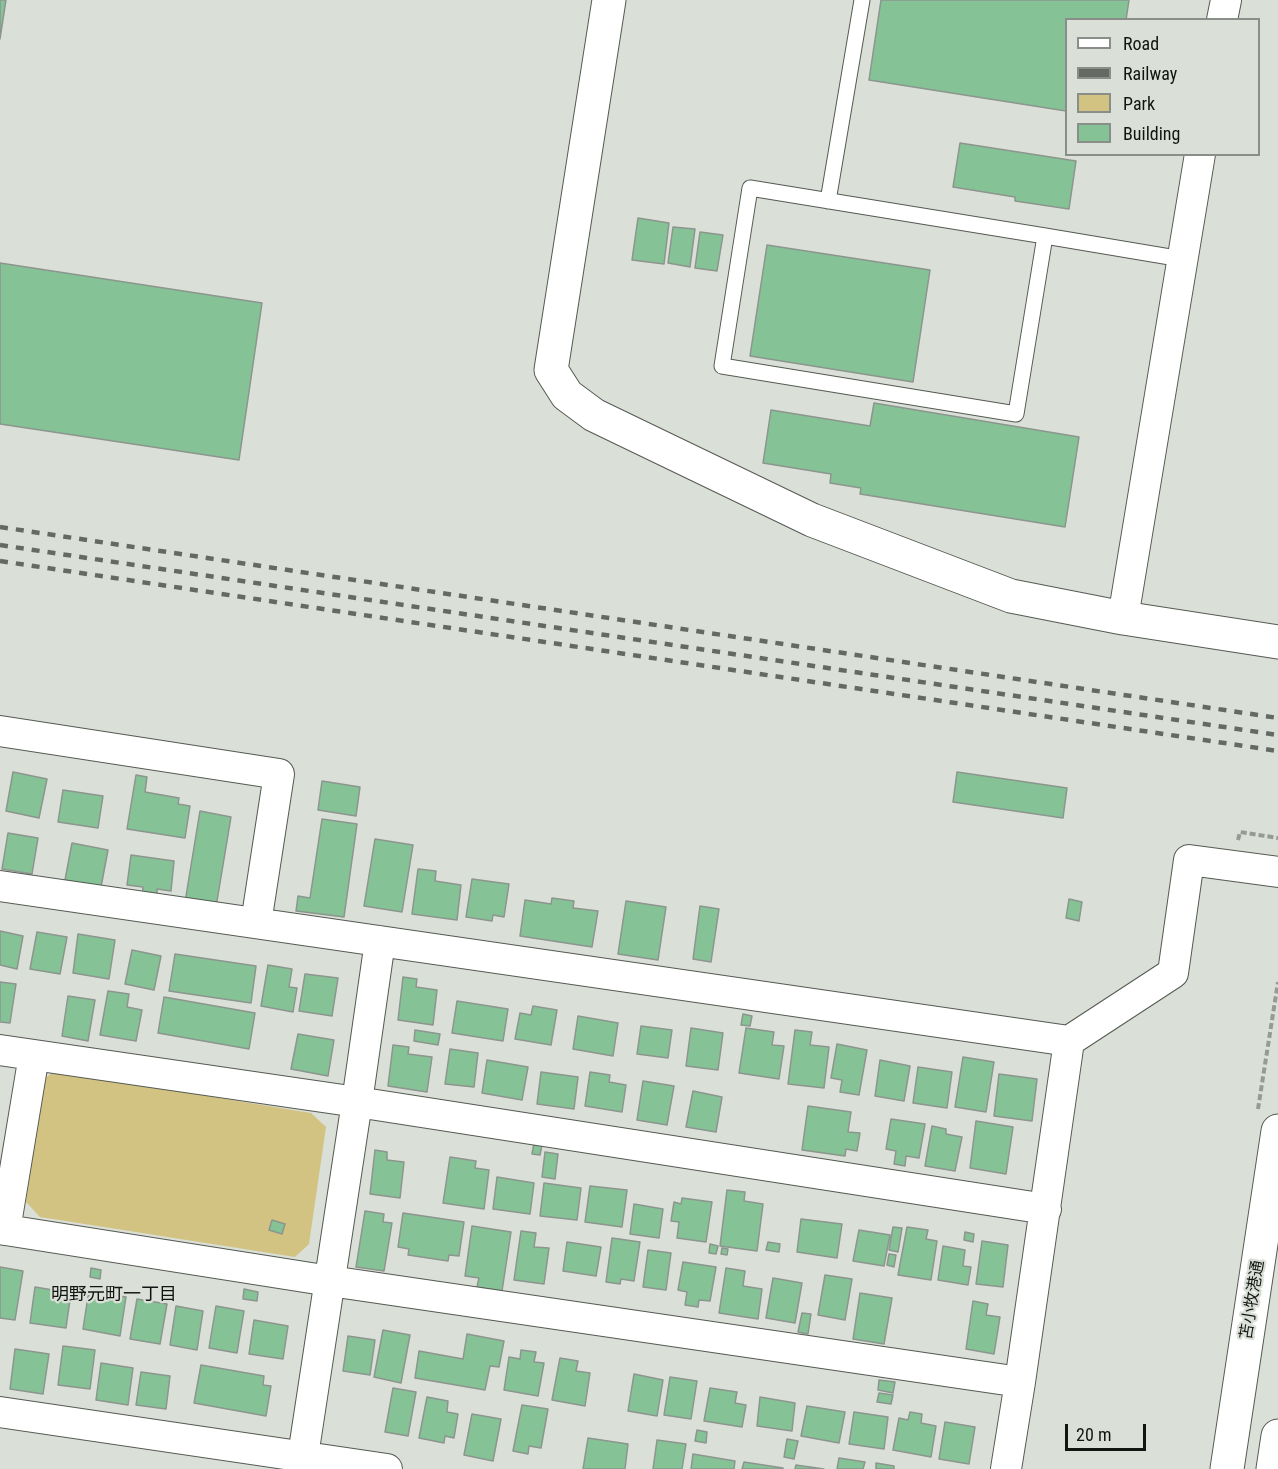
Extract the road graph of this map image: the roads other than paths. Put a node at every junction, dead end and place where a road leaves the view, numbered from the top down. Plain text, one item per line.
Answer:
1 (609, 0) edge
2 (862, 0) edge
3 (1226, 0) edge
4 (1222, 18) edge
5 (1200, 156) edge
6 (828, 201) junction
7 (1045, 237) junction
8 (1182, 259) junction
9 (1123, 618) junction
10 (1278, 642) edge
11 (0, 731) edge
12 (1278, 872) edge
13 (0, 886) edge
14 (256, 923) junction
15 (380, 941) junction
16 (1069, 1041) junction
17 (0, 1050) edge
18 (34, 1055) junction
19 (357, 1102) junction
20 (1278, 1131) edge
21 (1046, 1209) junction
22 (2, 1229) edge
23 (330, 1281) junction
24 (1020, 1382) junction
25 (0, 1412) edge
26 (1278, 1436) edge
27 (302, 1463) edge
28 (387, 1469) edge
29 (1006, 1469) edge
30 (1227, 1469) edge
31 (1273, 1469) edge

1 - 9 street
2 - 6 lane
3 - 4 street
5 - 8 street
6 - 7 lane
6 - 7 lane
7 - 8 lane
8 - 9 street
9 - 10 street
11 - 14 street
12 - 16 street
13 - 14 street
14 - 15 street
15 - 16 street
15 - 19 street
16 - 21 street
17 - 18 street
18 - 19 street
18 - 22 street
19 - 21 street
19 - 23 street
20 - 30 street, 苫小牧港通
21 - 24 street
22 - 23 street
23 - 24 street
23 - 27 street
24 - 29 street
25 - 27 street
26 - 31 street
27 - 28 street

